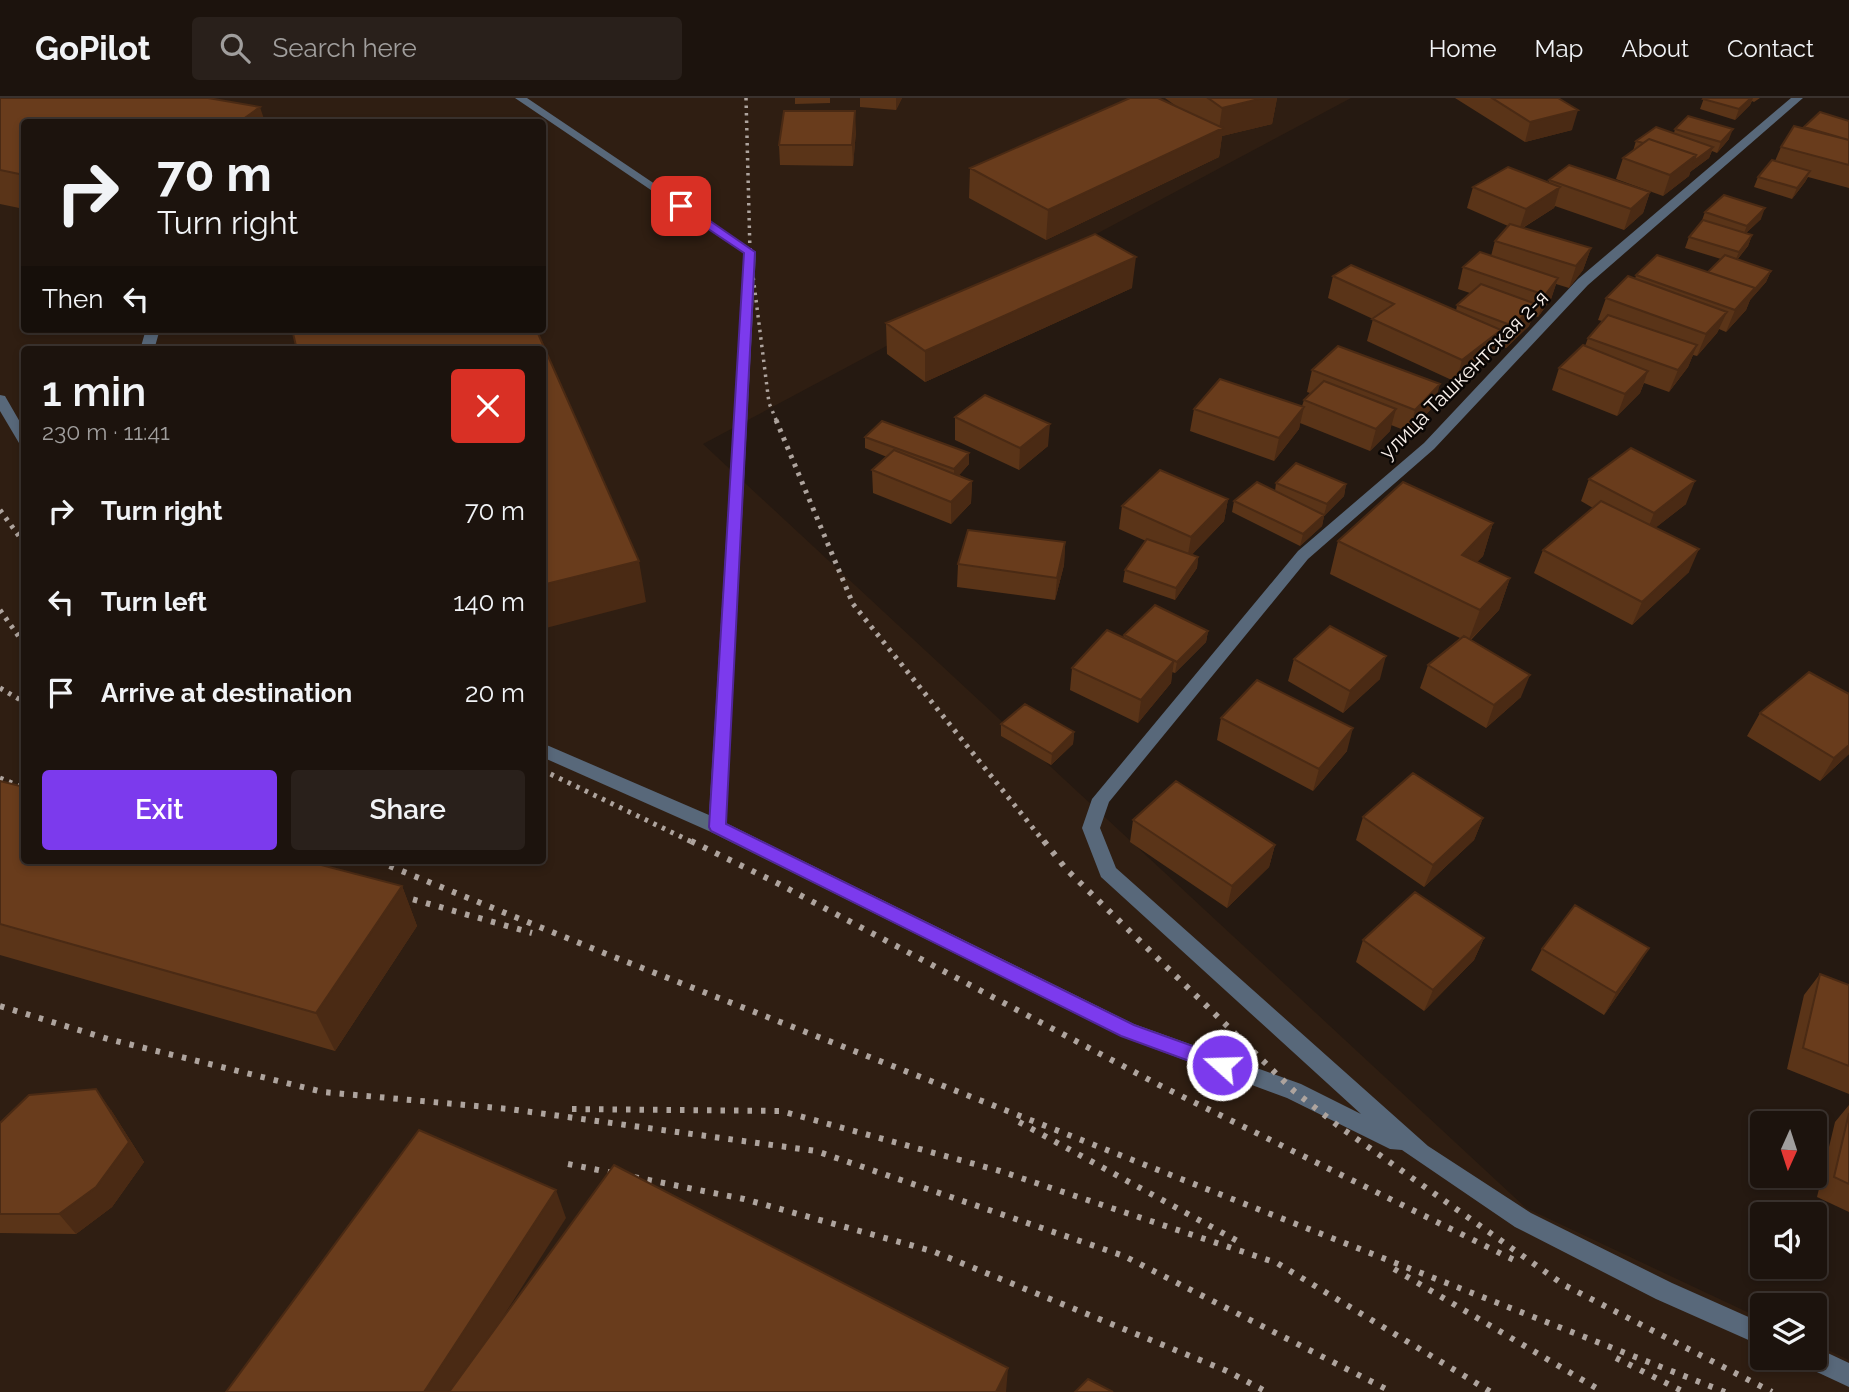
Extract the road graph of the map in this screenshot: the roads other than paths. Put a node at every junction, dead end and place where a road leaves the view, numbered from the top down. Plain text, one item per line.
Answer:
1 (520, 98) edge
2 (1798, 98) edge
3 (0, 399) edge
4 (21, 435) edge
5 (546, 751) edge
6 (717, 827) junction
7 (1420, 1153) junction
8 (1750, 1330) edge
9 (1827, 1365) edge
10 (1849, 1375) edge

1 - 6 street
2 - 7 street, улица Ташкентская 2-я
3 - 4 street
5 - 6 street
6 - 7 street
7 - 8 street
9 - 10 street

